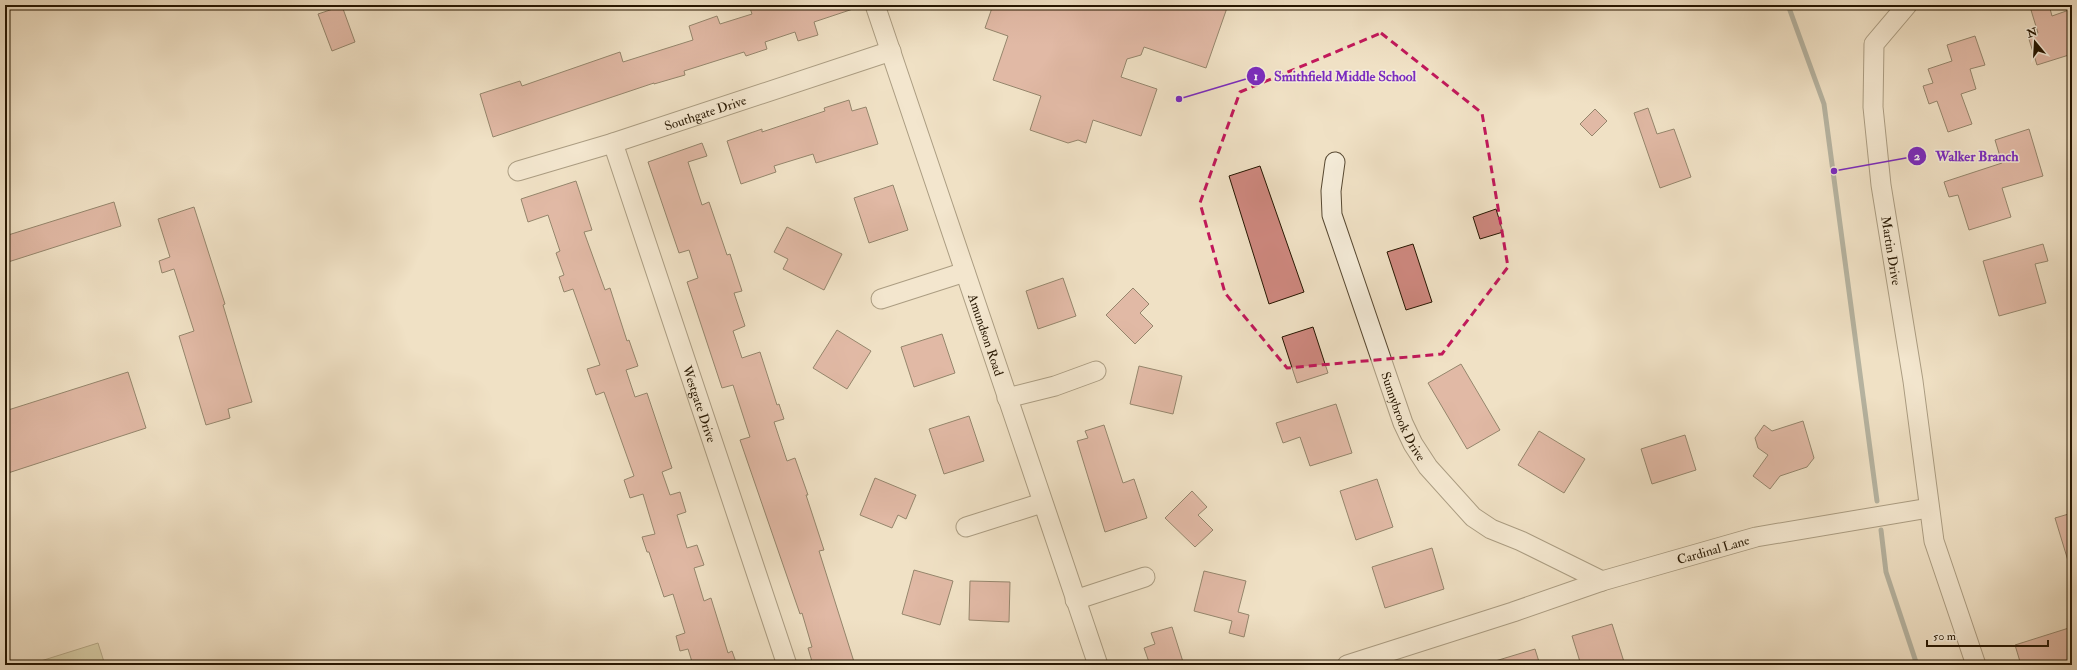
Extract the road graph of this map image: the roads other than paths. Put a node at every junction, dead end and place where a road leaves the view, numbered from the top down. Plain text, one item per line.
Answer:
1 (875, 5) edge
2 (1907, 5) edge
3 (891, 52) junction
4 (613, 143) junction
5 (1335, 162) dead end
6 (518, 171) dead end
7 (965, 272) junction
8 (881, 299) dead end
9 (1096, 371) dead end
10 (1007, 398) junction
11 (1042, 503) junction
12 (1928, 508) junction
13 (966, 527) dead end
14 (1145, 577) dead end
15 (1602, 581) junction
16 (1075, 600) junction
17 (787, 665) edge
18 (1098, 665) edge
19 (1347, 665) edge
20 (1976, 665) edge

1 - 3 street, Amundson Road
2 - 12 street, Martin Drive
3 - 4 street, Southgate Drive
3 - 7 street, Amundson Road
4 - 6 street, Southgate Drive
4 - 17 street, Westgate Drive
5 - 15 street, Sunnybrook Drive
7 - 8 street
7 - 10 street, Amundson Road
9 - 10 street
10 - 11 street, Amundson Road
11 - 13 street
11 - 16 street, Amundson Road
12 - 15 street, Cardinal Lane
12 - 20 street
14 - 16 street
15 - 19 street, Cardinal Lane
16 - 18 street, Amundson Road

